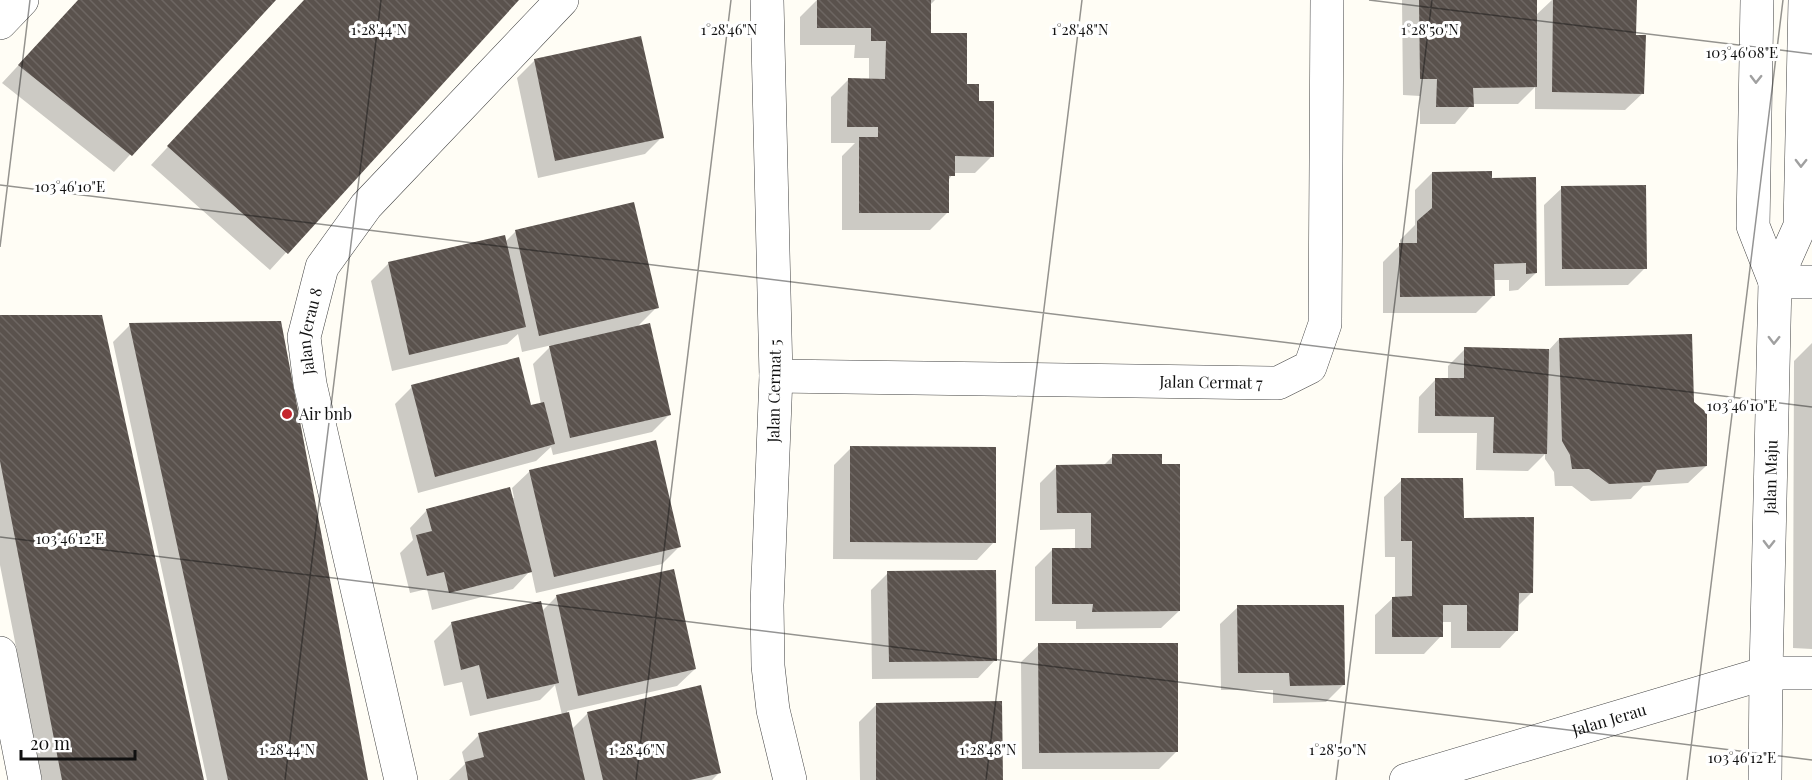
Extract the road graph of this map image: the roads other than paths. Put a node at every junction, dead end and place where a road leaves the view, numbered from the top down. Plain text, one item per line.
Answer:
1 (22, 0) edge
2 (562, 0) edge
3 (767, 0) edge
4 (1327, 0) edge
5 (1757, 0) edge
6 (1804, 0) edge
7 (0, 23) edge
8 (1775, 282) junction
9 (1812, 282) edge
10 (776, 376) junction
11 (0, 653) edge
12 (1766, 673) junction
13 (1812, 673) edge
14 (25, 780) edge
15 (401, 780) edge
16 (790, 780) edge
17 (1406, 780) edge
18 (1765, 780) edge

1 - 7 street
2 - 15 street, Jalan Jerau 8
3 - 10 street, Jalan Cermat 5
4 - 10 street, Jalan Cermat 7
5 -> 8 street, Jalan Maju
6 -> 8 street, Jalan Maju
8 - 9 street
8 -> 12 street, Jalan Maju
10 - 16 street, Jalan Cermat 5
11 - 14 street
12 - 13 street, Jalan Jerau
12 - 17 street, Jalan Jerau
12 - 18 street, Jalan Maju

